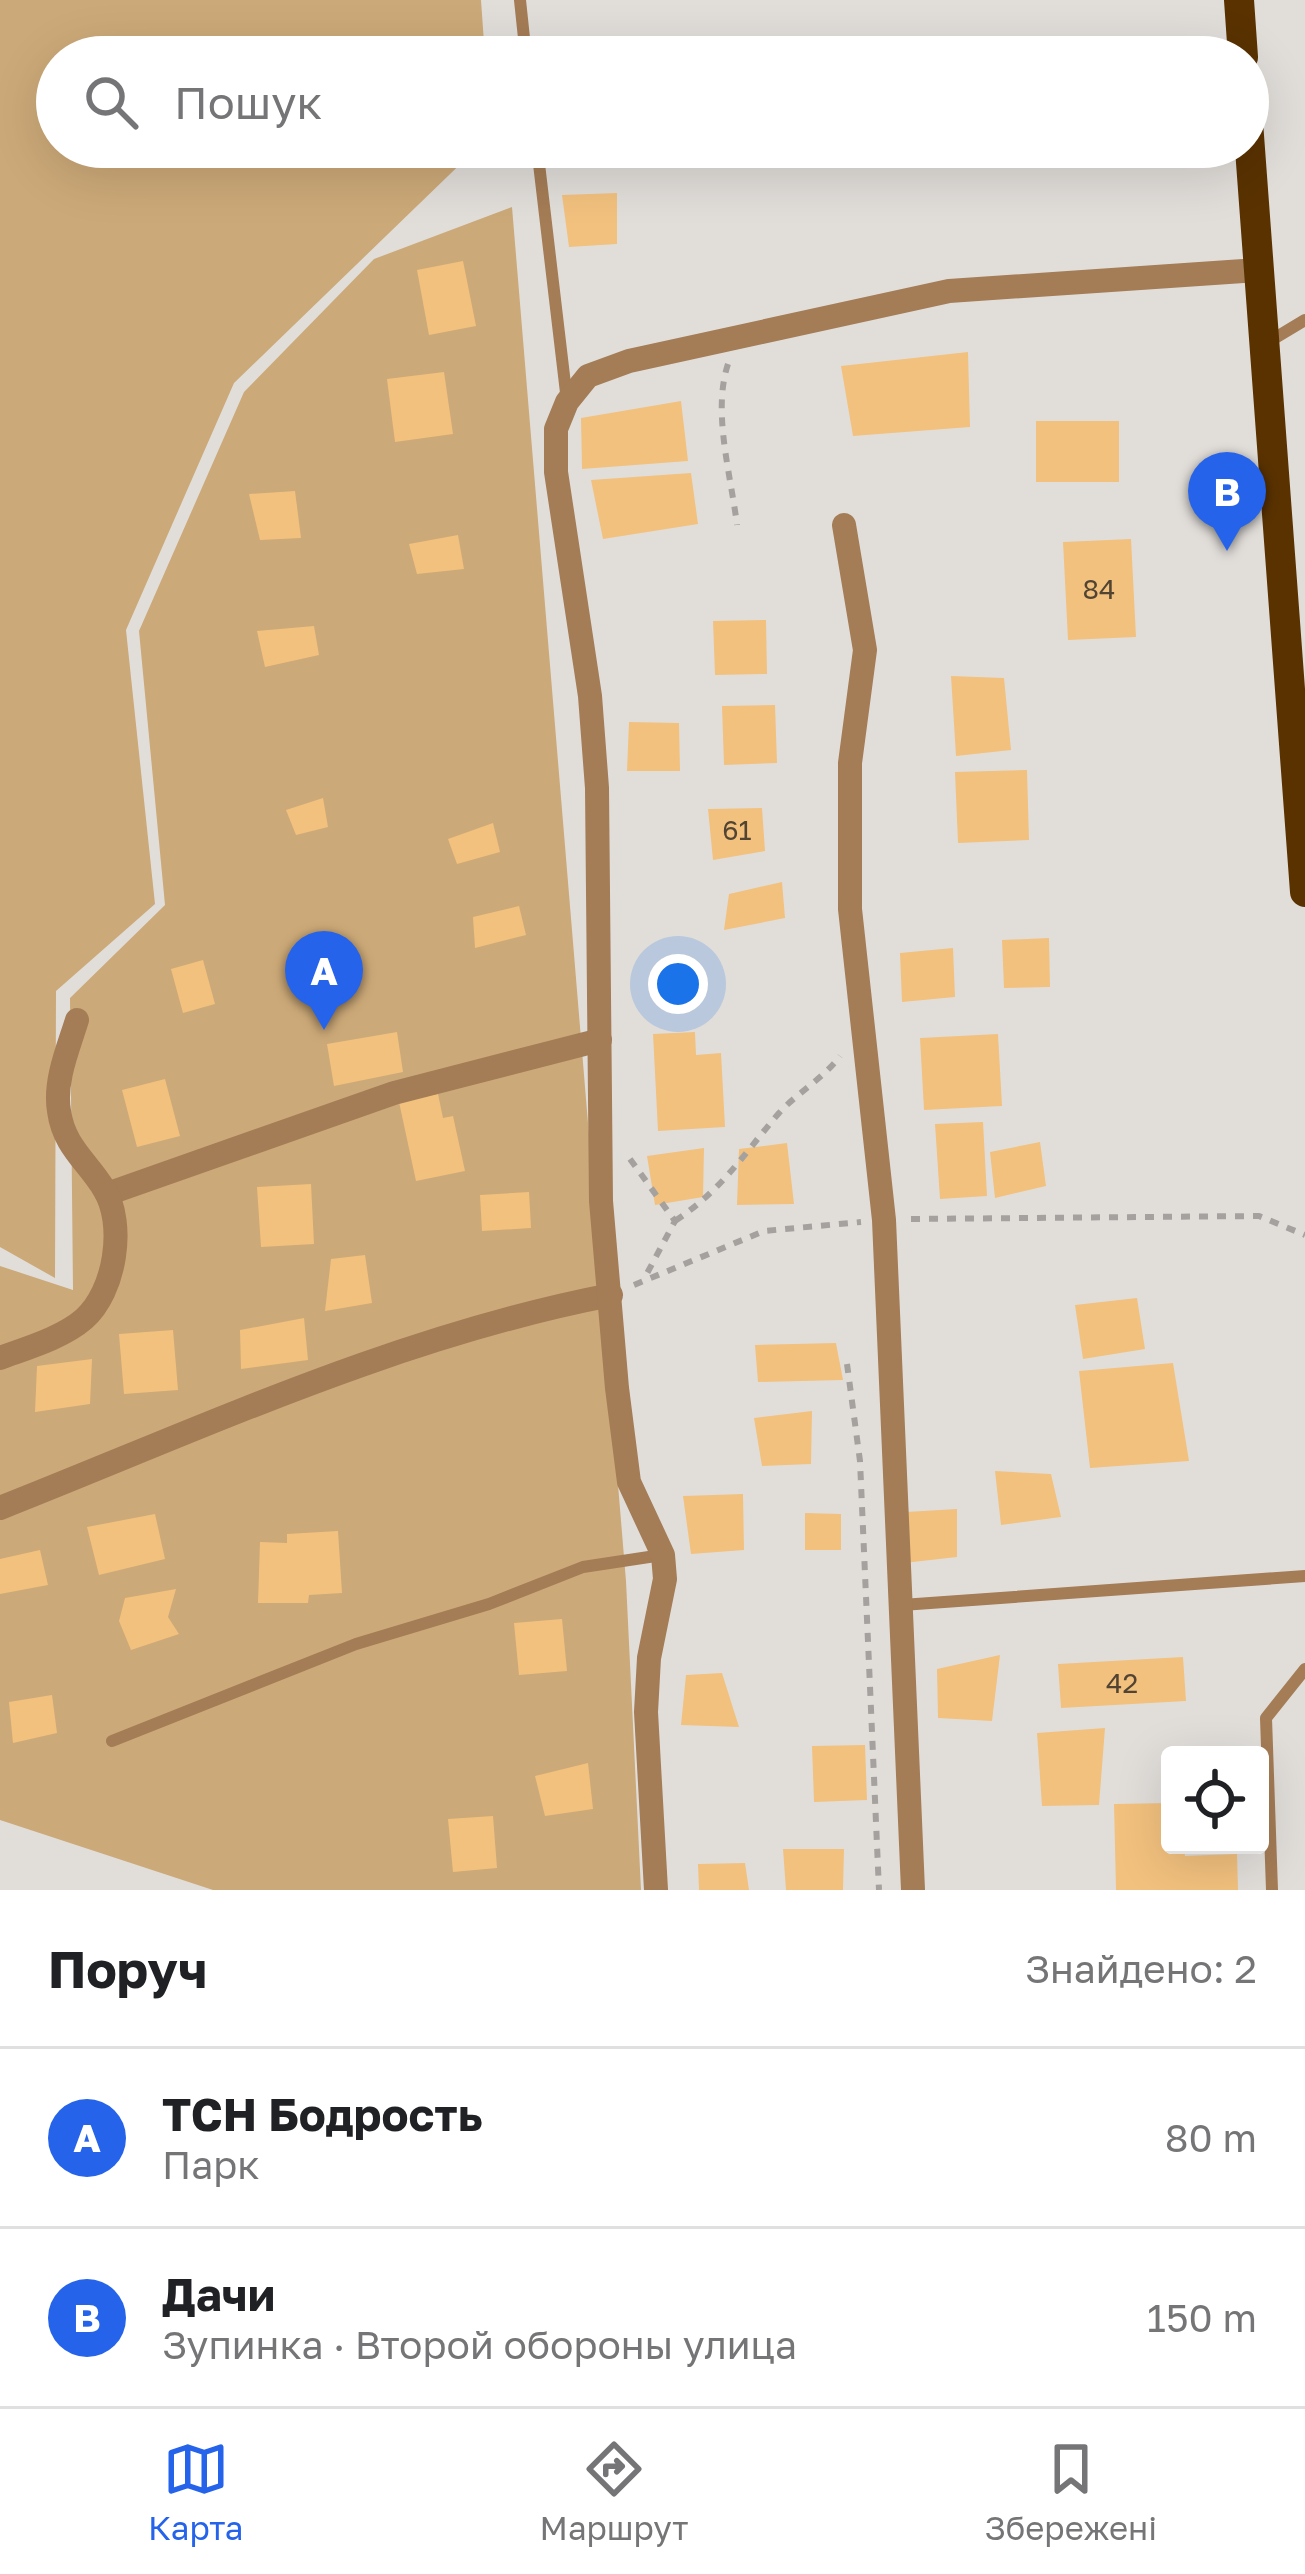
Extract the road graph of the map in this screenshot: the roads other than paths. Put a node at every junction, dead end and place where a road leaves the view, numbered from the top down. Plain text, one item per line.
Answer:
1 (520, 0) edge
2 (1240, 0) edge
3 (524, 36) edge
4 (1243, 36) edge
5 (539, 168) edge
6 (1251, 168) edge
7 (1258, 269) junction
8 (1305, 320) edge
9 (1264, 344) junction
10 (567, 402) junction
11 (844, 525) dead end
12 (1299, 698) edge
13 (1305, 892) edge
14 (77, 1021) dead end
15 (600, 1040) junction
16 (107, 1194) junction
17 (611, 1295) junction
18 (0, 1358) edge
19 (0, 1508) edge
20 (663, 1555) junction
21 (1305, 1576) edge
22 (902, 1605) junction
23 (1305, 1670) edge
24 (112, 1741) dead end
25 (656, 1890) edge
26 (913, 1890) edge
27 (1272, 1890) edge

1 - 3 lane
2 - 4 main road
5 - 10 lane
6 - 7 main road
7 - 9 main road
7 - 10 street
8 - 9 lane
9 - 12 main road
10 - 15 street
11 - 22 street
12 - 13 main road
14 - 16 street
15 - 16 street
15 - 17 street
16 - 18 street
17 - 19 street
17 - 20 street
20 - 24 lane
20 - 25 street
21 - 22 lane
22 - 26 street
23 - 27 lane

